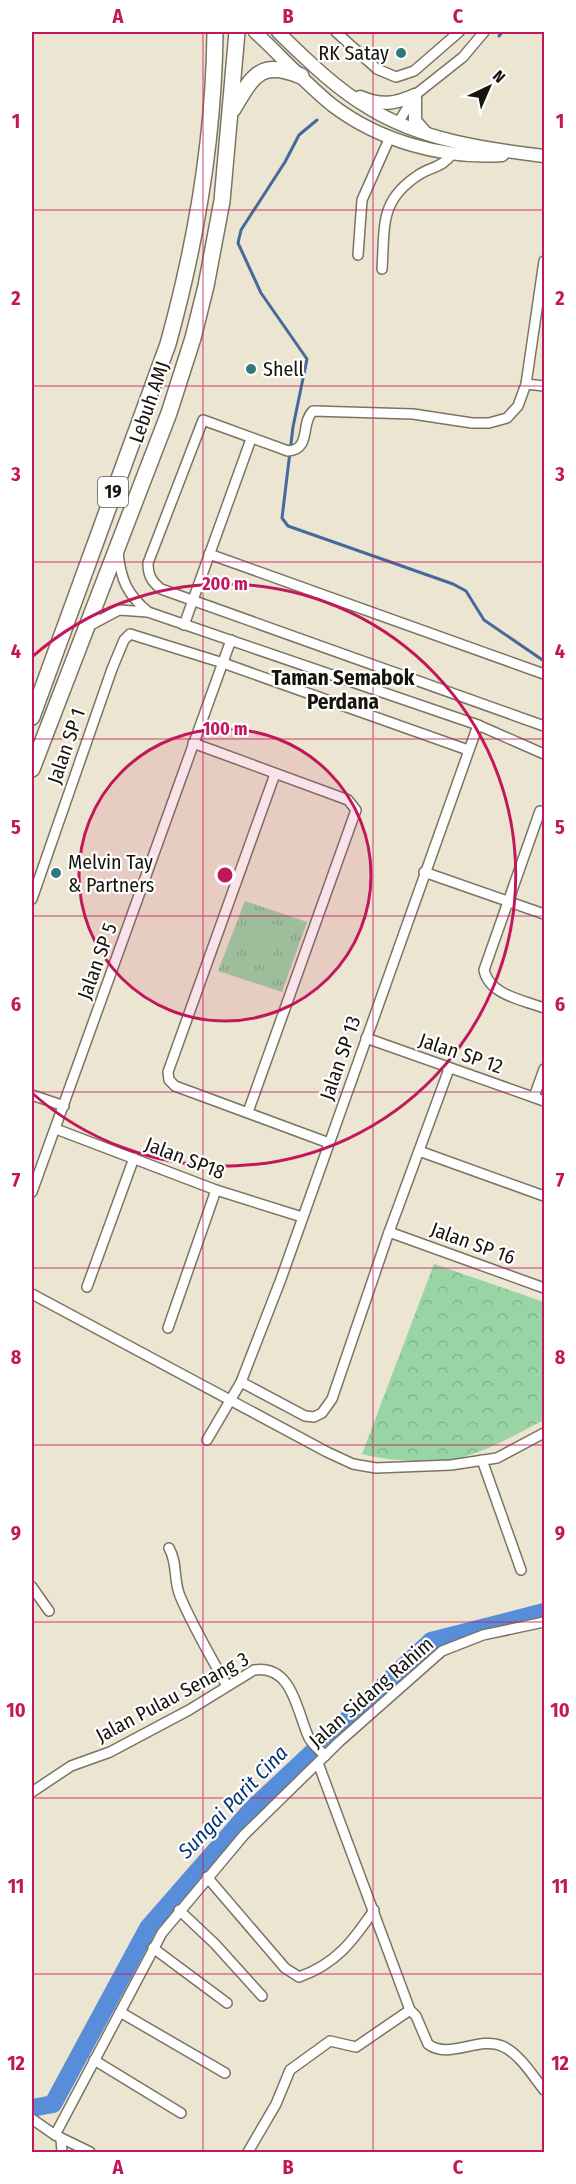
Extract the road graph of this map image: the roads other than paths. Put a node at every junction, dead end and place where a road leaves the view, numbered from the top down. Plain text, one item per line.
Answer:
1 (203, 32) edge
2 (215, 32) edge
3 (237, 32) edge
4 (255, 32) edge
5 (278, 32) edge
6 (336, 32) edge
7 (459, 32) edge
8 (481, 33) edge
9 (214, 58) junction
10 (302, 76) junction
11 (339, 88) junction
12 (415, 95) junction
13 (232, 112) junction
14 (352, 118) junction
15 (398, 123) junction
16 (426, 133) junction
17 (390, 137) junction
18 (428, 149) junction
19 (515, 152) junction
20 (452, 154) junction
21 (544, 156) edge
22 (358, 255) dead end
23 (544, 261) edge
24 (382, 269) dead end
25 (526, 384) junction
26 (544, 386) edge
27 (250, 439) junction
28 (117, 548) junction
29 (209, 554) junction
30 (192, 602) junction
31 (148, 612) junction
32 (184, 625) junction
33 (87, 627) junction
34 (231, 640) junction
35 (223, 663) junction
36 (544, 674) edge
37 (32, 717) edge
38 (478, 725) junction
39 (544, 726) edge
40 (193, 743) junction
41 (468, 750) junction
42 (544, 753) edge
43 (32, 769) edge
44 (275, 774) junction
45 (540, 811) dead end
46 (424, 872) junction
47 (32, 898) edge
48 (508, 901) junction
49 (544, 914) edge
50 (544, 1008) edge
51 (366, 1038) junction
52 (449, 1069) junction
53 (544, 1069) edge
54 (32, 1095) edge
55 (534, 1097) junction
56 (544, 1101) edge
57 (64, 1106) junction
58 (248, 1112) junction
59 (56, 1129) junction
60 (329, 1143) junction
61 (419, 1151) junction
62 (134, 1158) junction
63 (216, 1190) junction
64 (32, 1192) edge
65 (544, 1196) edge
66 (302, 1217) junction
67 (389, 1232) junction
68 (87, 1287) dead end
69 (544, 1288) edge
70 (32, 1294) edge
71 (168, 1328) dead end
72 (241, 1382) junction
73 (230, 1401) junction
74 (544, 1433) edge
75 (207, 1440) dead end
76 (482, 1460) junction
77 (169, 1548) dead end
78 (521, 1570) dead end
79 (32, 1587) edge
80 (49, 1611) dead end
81 (544, 1622) edge
82 (227, 1686) junction
83 (319, 1753) junction
84 (32, 1792) edge
85 (207, 1876) junction
86 (179, 1910) junction
87 (374, 1910) junction
88 (153, 1948) junction
89 (262, 1996) dead end
90 (227, 2003) dead end
91 (410, 2010) junction
92 (120, 2012) junction
93 (94, 2060) junction
94 (225, 2073) dead end
95 (544, 2090) edge
96 (181, 2113) dead end
97 (32, 2119) edge
98 (58, 2137) junction
99 (62, 2152) edge
100 (90, 2152) edge
101 (248, 2152) edge

1 - 9 highway
2 - 9 highway, Lebuh AMJ / 19
3 - 13 highway, Lebuh AMJ / 19
4 - 10 main road
5 - 11 main road
6 - 7 street
8 - 12 street
9 - 37 highway, Lebuh AMJ / 19
10 - 13 highway
10 - 14 main road
11 - 12 main road
11 - 15 main road
12 - 15 street
12 - 16 main road
13 - 28 highway, Lebuh AMJ / 19
14 - 15 main road
14 - 17 main road
15 - 16 main road
15 - 18 main road
16 - 19 main road
17 - 18 main road
17 - 22 street
18 - 20 main road
19 - 20 main road
19 - 21 main road
20 - 24 street
23 - 25 street
25 - 26 street
25 - 27 street
27 - 29 street
27 - 30 street
28 - 31 street
28 - 33 highway, Lebuh AMJ / 19
29 - 30 street
29 - 36 street
30 - 32 street
30 - 39 street
31 - 32 street
31 - 33 street
32 - 34 street
33 - 43 highway, Lebuh AMJ / 19
34 - 35 street, Jalan SP 5
34 - 38 street
35 - 40 street, Jalan SP 5
35 - 41 street
35 - 47 street, Jalan SP 1
38 - 41 street, Jalan SP 13
38 - 42 street
40 - 44 street
40 - 57 street, Jalan SP 5
41 - 46 street, Jalan SP 13
44 - 58 street
44 - 58 street
45 - 48 street
46 - 48 street
46 - 51 street, Jalan SP 13
48 - 49 street
48 - 50 street
51 - 52 street, Jalan SP 12
51 - 60 street, Jalan SP 13
52 - 55 street, Jalan SP 12
52 - 61 street
53 - 55 street
54 - 57 street
55 - 56 street, Jalan SP 12
57 - 59 street, Jalan SP 5
58 - 60 street
59 - 62 street, Jalan SP18
59 - 64 street, Jalan SP 5
60 - 66 street, Jalan SP 13
61 - 65 street
61 - 67 street
62 - 63 street, Jalan SP18
62 - 68 street
63 - 66 street, Jalan SP18
63 - 71 street
66 - 72 street, Jalan SP 13
67 - 69 street, Jalan SP 16
67 - 72 street
70 - 73 street
72 - 73 street, Jalan SP 13
73 - 75 street, Jalan SP 13
73 - 76 street
74 - 76 street
76 - 78 street
77 - 82 street
79 - 80 street
81 - 83 street, Jalan Sidang Rahim
82 - 83 street, Jalan Pulau Senang 3
82 - 84 street, Jalan Pulau Senang 3
83 - 85 street, Jalan Sidang Rahim
83 - 87 street
85 - 86 street, Jalan Sidang Rahim
85 - 87 street
86 - 88 street, Jalan Sidang Rahim
86 - 89 street
87 - 91 street
88 - 90 street
88 - 92 street, Jalan Sidang Rahim
91 - 95 street
91 - 101 street
92 - 93 street, Jalan Sidang Rahim
92 - 94 street
93 - 96 street
93 - 98 street, Jalan Sidang Rahim
97 - 98 street
98 - 99 street
98 - 100 street

